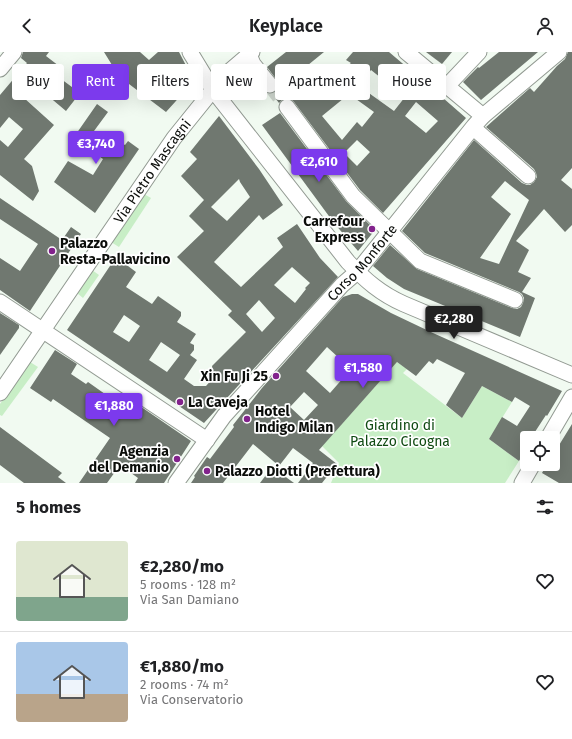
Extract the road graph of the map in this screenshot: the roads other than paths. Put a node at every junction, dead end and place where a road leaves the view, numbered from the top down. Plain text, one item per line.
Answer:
1 (14, 52) edge
2 (190, 52) edge
3 (406, 52) edge
4 (479, 52) edge
5 (559, 52) edge
6 (249, 53) edge
7 (238, 64) edge
8 (0, 69) edge
9 (211, 81) edge
10 (270, 85) tunnel mouth
11 (447, 86) junction
12 (211, 91) edge
13 (226, 100) edge
14 (287, 107) tunnel mouth
15 (483, 116) junction
16 (477, 131) dead end
17 (528, 176) dead end
18 (389, 232) junction
19 (357, 272) junction
20 (515, 300) dead end
21 (0, 302) edge
22 (43, 331) junction
23 (572, 375) edge
24 (0, 393) edge
25 (572, 397) edge
26 (552, 431) edge
27 (207, 440) junction
28 (529, 471) edge
29 (176, 483) edge
30 (522, 483) edge

1 - 8 street
2 - 9 street
3 - 11 street
4 - 11 street
5 - 15 street, Corso Monforte
6 - 7 street, Via Pietro Mascagni
6 - 10 street
11 - 15 street
12 - 22 street, Via Pietro Mascagni
13 - 19 street
14 - 18 street
15 - 18 street, Corso Monforte
16 - 17 street
18 - 19 street, Corso Monforte
18 - 20 street
19 - 23 street
19 - 27 street, Corso Monforte
21 - 22 street
22 - 24 street, Via Pietro Mascagni
22 - 27 street
25 - 26 street
27 - 29 street, Corso Monforte
28 - 30 street

